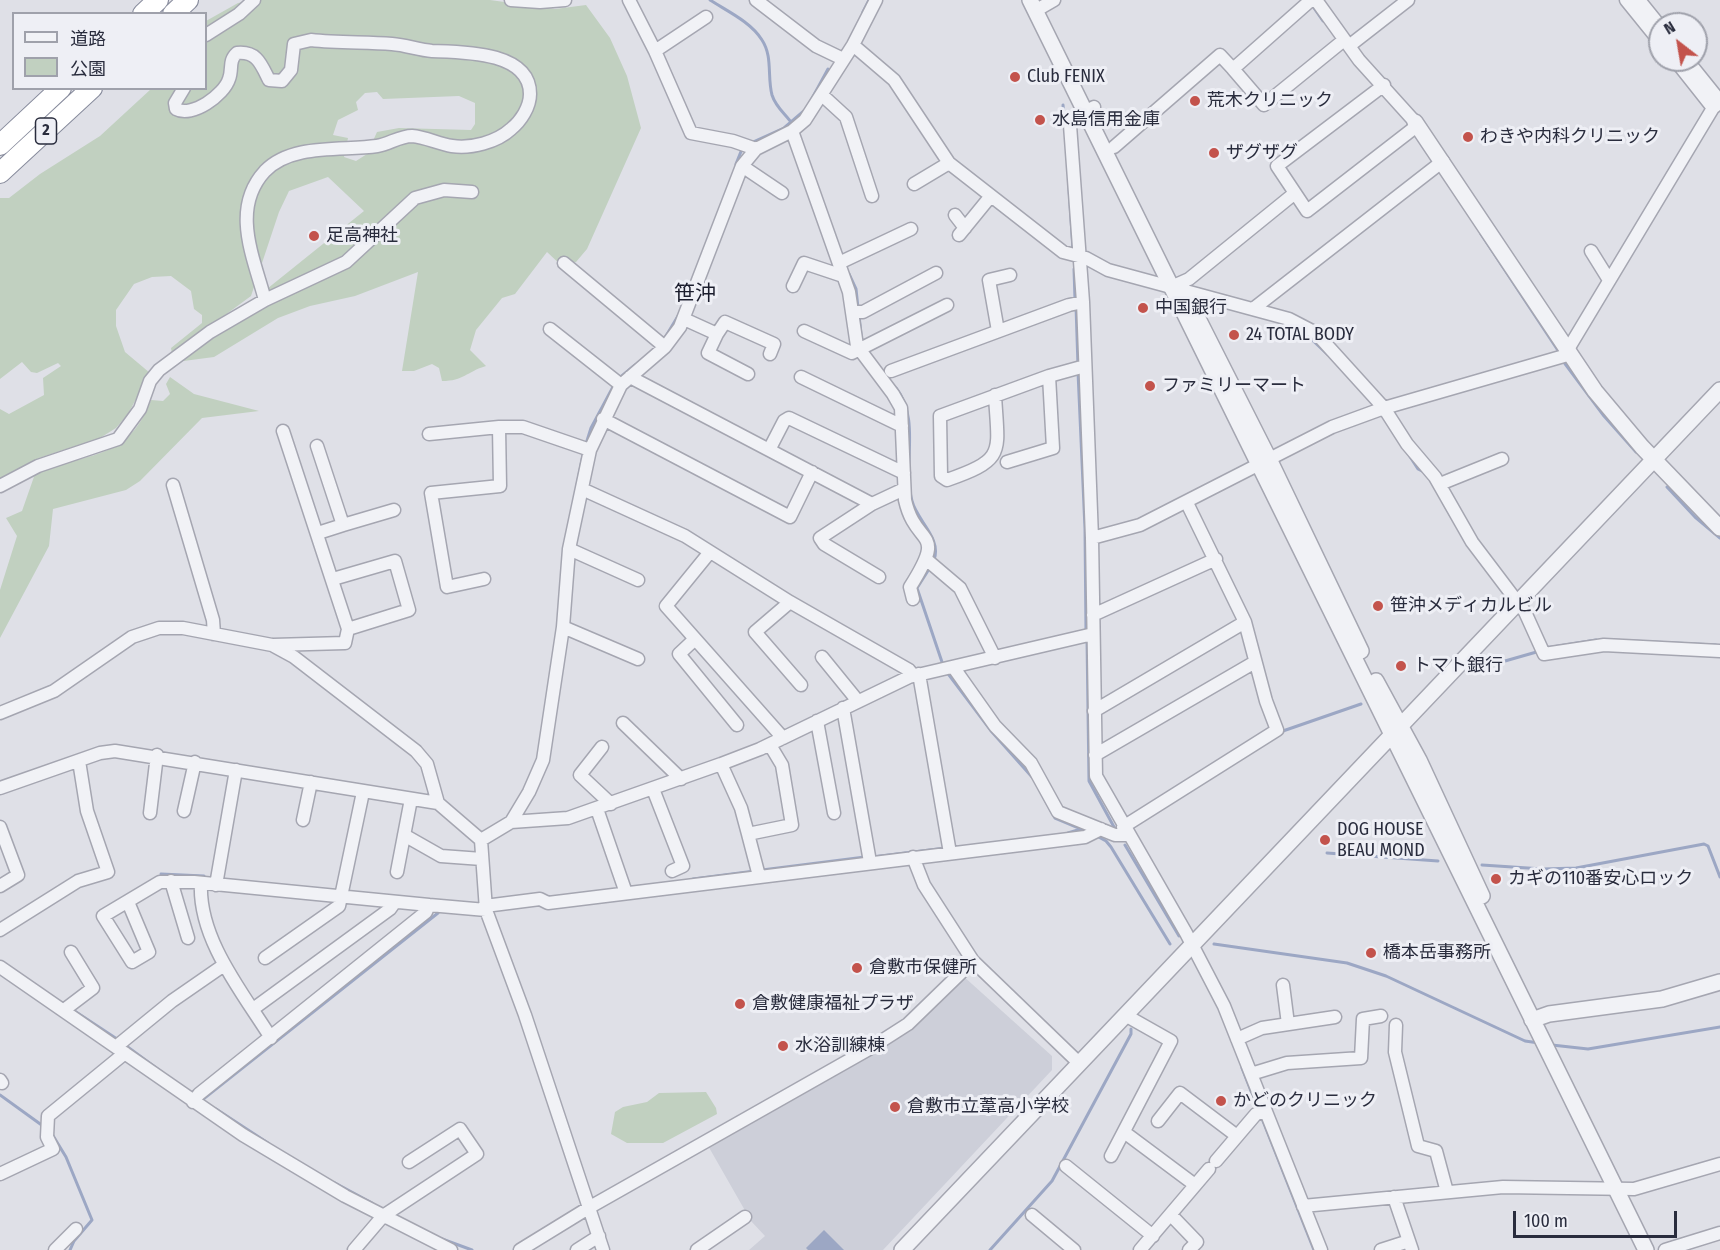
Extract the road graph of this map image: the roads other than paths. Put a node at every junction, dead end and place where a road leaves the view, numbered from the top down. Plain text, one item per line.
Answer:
1 (158, 0) edge
2 (188, 0) edge
3 (254, 0) edge
4 (511, 0) edge
5 (565, 0) edge
6 (628, 0) edge
7 (756, 0) edge
8 (876, 0) edge
9 (1408, 0) edge
10 (1626, 0) edge
11 (1639, 0) edge
12 (1318, 1) edge
13 (1041, 3) edge
14 (145, 12) edge
15 (175, 12) edge
16 (1649, 12) edge
17 (706, 17) dead end
18 (1648, 27) edge
19 (207, 34) edge
20 (1347, 43) junction
21 (854, 45) junction
22 (655, 51) junction
23 (843, 59) junction
24 (1233, 69) junction
25 (1686, 72) edge
26 (1695, 72) edge
27 (1384, 85) junction
28 (59, 90) edge
29 (90, 90) edge
30 (183, 90) edge
31 (822, 95) junction
32 (1717, 104) edge
33 (1090, 109) junction
34 (1417, 124) junction
35 (795, 129) junction
36 (0, 144) edge
37 (1114, 147) junction
38 (756, 149) junction
39 (1443, 161) junction
40 (949, 163) junction
41 (742, 166) junction
42 (0, 172) edge
43 (914, 184) dead end
44 (472, 192) dead end
45 (1295, 193) junction
46 (782, 194) dead end
47 (872, 196) dead end
48 (990, 197) junction
49 (955, 215) dead end
50 (911, 229) dead end
51 (1591, 251) dead end
52 (1079, 258) junction
53 (564, 263) dead end
54 (843, 266) junction
55 (936, 273) dead end
56 (1010, 275) dead end
57 (1609, 280) junction
58 (793, 286) dead end
59 (1178, 287) junction
60 (265, 300) junction
61 (1078, 303) junction
62 (947, 305) dead end
63 (1253, 309) junction
64 (857, 312) junction
65 (684, 319) junction
66 (550, 329) dead end
67 (804, 331) dead end
68 (998, 331) junction
69 (717, 334) junction
70 (662, 345) junction
71 (864, 349) junction
72 (1567, 353) junction
73 (770, 354) dead end
74 (1080, 367) junction
75 (891, 371) dead end
76 (748, 374) dead end
77 (1049, 376) junction
78 (801, 377) dead end
79 (621, 381) junction
80 (1720, 390) edge
81 (995, 394) junction
82 (1381, 410) junction
83 (603, 419) junction
84 (902, 426) junction
85 (499, 427) junction
86 (283, 431) dead end
87 (429, 434) dead end
88 (316, 446) dead end
89 (586, 448) junction
90 (769, 450) junction
91 (1502, 459) dead end
92 (1653, 459) junction
93 (1007, 462) dead end
94 (1264, 463) junction
95 (812, 472) junction
96 (904, 473) junction
97 (1440, 484) junction
98 (173, 485) dead end
99 (0, 486) edge
100 (582, 489) junction
101 (904, 489) junction
102 (1187, 502) junction
103 (872, 504) junction
104 (394, 510) dead end
105 (343, 525) junction
106 (1720, 528) edge
107 (318, 533) junction
108 (1092, 538) junction
109 (569, 549) junction
110 (710, 552) junction
111 (1216, 559) junction
112 (931, 563) junction
113 (879, 578) dead end
114 (333, 579) junction
115 (484, 579) dead end
116 (638, 580) dead end
117 (914, 599) dead end
118 (790, 602) junction
119 (1517, 602) junction
120 (1093, 615) junction
121 (1245, 622) junction
122 (563, 627) junction
123 (348, 629) junction
124 (214, 634) junction
125 (1089, 635) junction
126 (695, 639) junction
127 (272, 645) junction
128 (1720, 651) edge
129 (822, 657) dead end
130 (994, 658) junction
131 (638, 659) dead end
132 (1255, 662) junction
133 (948, 669) junction
134 (916, 675) junction
135 (801, 685) dead end
136 (858, 700) junction
137 (843, 708) junction
138 (1094, 711) junction
139 (0, 713) edge
140 (817, 721) junction
141 (623, 723) dead end
142 (737, 725) dead end
143 (1396, 729) junction
144 (783, 738) junction
145 (770, 745) junction
146 (602, 747) dead end
147 (157, 755) junction
148 (1095, 755) junction
149 (79, 762) junction
150 (195, 762) junction
151 (721, 764) junction
152 (236, 770) junction
153 (681, 779) junction
154 (311, 782) junction
155 (0, 788) edge
156 (653, 789) junction
157 (363, 792) junction
158 (411, 799) junction
159 (438, 803) junction
160 (611, 804) junction
161 (597, 809) junction
162 (184, 811) dead end
163 (150, 813) dead end
164 (834, 813) dead end
165 (303, 820) dead end
166 (511, 822) junction
167 (0, 827) edge
168 (1125, 831) junction
169 (1095, 832) junction
170 (748, 834) junction
171 (404, 835) junction
172 (481, 840) junction
173 (949, 850) junction
174 (913, 857) junction
175 (482, 859) junction
176 (869, 859) junction
177 (672, 871) dead end
178 (397, 872) dead end
179 (758, 873) junction
180 (171, 881) junction
181 (201, 883) junction
182 (216, 885) junction
183 (0, 886) edge
184 (625, 890) junction
185 (343, 892) junction
186 (128, 902) junction
187 (395, 902) junction
188 (429, 905) junction
189 (485, 908) junction
190 (0, 930) edge
191 (188, 938) dead end
192 (1192, 944) junction
193 (71, 952) dead end
194 (265, 958) dead end
195 (973, 961) junction
196 (224, 965) junction
197 (0, 967) edge
198 (1720, 982) edge
199 (1283, 985) dead end
200 (67, 1008) junction
201 (253, 1009) junction
202 (1125, 1015) junction
203 (1381, 1016) dead end
204 (1335, 1017) dead end
205 (1536, 1018) junction
206 (1288, 1024) junction
207 (1396, 1025) dead end
208 (271, 1038) junction
209 (1237, 1039) junction
210 (121, 1046) junction
211 (1079, 1063) junction
212 (1251, 1074) junction
213 (196, 1098) junction
214 (1262, 1112) junction
215 (1158, 1121) dead end
216 (1124, 1132) junction
217 (1237, 1136) junction
218 (1111, 1156) dead end
219 (409, 1162) dead end
220 (1720, 1164) edge
221 (1066, 1166) dead end
222 (0, 1174) edge
223 (1195, 1185) junction
224 (1620, 1189) junction
225 (1447, 1192) junction
226 (1394, 1197) junction
227 (1303, 1206) junction
228 (590, 1207) junction
229 (386, 1214) junction
230 (1032, 1215) dead end
231 (745, 1217) dead end
232 (1173, 1217) junction
233 (76, 1229) dead end
234 (1720, 1233) edge
235 (599, 1236) junction
236 (1153, 1236) junction
237 (1411, 1246) edge
238 (1651, 1248) edge
239 (55, 1250) edge
240 (354, 1250) edge
241 (451, 1250) edge
242 (520, 1250) edge
243 (577, 1250) edge
244 (603, 1250) edge
245 (697, 1250) edge
246 (902, 1250) edge
247 (1074, 1250) edge
248 (1140, 1250) edge
249 (1189, 1250) edge
250 (1322, 1250) edge
251 (1381, 1250) edge

1 - 14 highway
2 - 15 highway
3 - 19 street
4 - 5 street
6 - 22 street
7 - 23 street
8 - 21 street
9 - 20 street
10 - 18 street
11 - 16 street
12 - 20 street
12 - 24 street
13 - 33 street
17 - 22 street
20 - 24 street
20 - 27 street
21 - 23 street
21 - 40 street
22 - 38 street
23 - 31 street
24 - 37 street
25 - 32 street
26 - 32 street
27 - 34 street
27 - 45 street
28 - 36 highway, 2
29 - 42 highway, 2
30 - 60 street
31 - 35 street
31 - 47 street
32 - 57 street
33 - 37 street
33 - 52 street
33 - 59 street
34 - 39 street
34 - 45 street
35 - 38 street
35 - 54 street
37 - 59 street
38 - 41 street
39 - 63 street
39 - 72 street
40 - 43 street
40 - 48 street
41 - 46 street
41 - 65 street
44 - 60 street
45 - 59 street
48 - 49 street
48 - 52 street
50 - 54 street
51 - 57 street
52 - 59 street
52 - 61 street
53 - 70 street
54 - 58 street
54 - 64 street
55 - 64 street
56 - 68 street
57 - 72 street
59 - 63 street
59 - 94 street
60 - 99 street
61 - 68 street
61 - 74 street
62 - 71 street
63 - 82 street
64 - 71 street
65 - 69 street
65 - 70 street
66 - 79 street
67 - 71 street
68 - 75 street
69 - 73 street
69 - 76 street
70 - 79 street
71 - 84 street
72 - 82 street
72 - 92 street
74 - 77 street
74 - 108 street
77 - 81 street
77 - 93 street
78 - 84 street
79 - 83 street
79 - 90 street
80 - 92 street
81 - 81 street
82 - 94 street
82 - 97 street
83 - 89 street
83 - 95 street
84 - 96 street
85 - 87 street
85 - 89 street
85 - 115 street
86 - 107 street
88 - 105 street
89 - 100 street
90 - 95 street
90 - 96 street
91 - 97 street
92 - 106 street
92 - 119 street
94 - 102 street
94 - 143 street
95 - 103 street
96 - 101 street
97 - 119 street
98 - 124 street
100 - 109 street
100 - 110 street
101 - 103 street
101 - 112 street
102 - 108 street
102 - 111 street
103 - 113 street
104 - 105 street
105 - 107 street
107 - 114 street
108 - 120 street
109 - 116 street
109 - 122 street
110 - 118 street
110 - 126 street
111 - 120 street
111 - 121 street
112 - 117 street
112 - 130 street
114 - 123 street
114 - 123 street
118 - 134 street
118 - 135 street
119 - 128 street
119 - 143 street
120 - 125 street
121 - 132 street
121 - 138 street
122 - 131 street
122 - 166 street
123 - 127 street
124 - 127 street
124 - 139 street
125 - 130 street
125 - 138 street
126 - 142 street
126 - 144 street
127 - 159 street
129 - 136 street
130 - 133 street
132 - 148 street
132 - 168 street
133 - 134 street
133 - 169 street
134 - 136 street
134 - 173 street
136 - 137 street
137 - 140 street
137 - 176 street
138 - 148 street
140 - 144 street
140 - 164 street
141 - 153 street
143 - 192 street
143 - 205 street
144 - 145 street
145 - 151 street
145 - 170 street
146 - 160 street
147 - 149 street
147 - 150 street
147 - 163 street
148 - 168 street
149 - 155 street
149 - 190 street
150 - 152 street
150 - 162 street
151 - 153 street
151 - 170 street
152 - 154 street
152 - 182 street
153 - 156 street
154 - 157 street
154 - 165 street
156 - 160 street
156 - 177 street
157 - 158 street
157 - 185 street
158 - 159 street
158 - 171 street
159 - 172 street
160 - 161 street
161 - 166 street
161 - 184 street
166 - 172 street
167 - 183 street
168 - 169 street
168 - 192 street
169 - 173 street
170 - 179 street
171 - 175 street
171 - 178 street
172 - 175 street
173 - 174 street
174 - 176 street
174 - 195 street
175 - 189 street
176 - 179 street
179 - 184 street
180 - 181 street
180 - 186 street
180 - 191 street
181 - 182 street
181 - 196 street
182 - 185 street
184 - 189 street
185 - 187 street
185 - 194 street
186 - 186 street
187 - 188 street
187 - 201 street
188 - 189 street
188 - 208 street
189 - 228 street
192 - 202 street
192 - 209 street
193 - 200 street
195 - 211 street
195 - 228 street
196 - 201 street
196 - 210 street
197 - 200 street
198 - 205 street
199 - 206 street
200 - 210 street
201 - 208 street
202 - 211 street
202 - 216 street
203 - 212 street
204 - 206 street
205 - 224 street
206 - 209 street
207 - 225 street
208 - 213 street
209 - 212 street
210 - 213 street
210 - 222 street
211 - 246 street
212 - 214 street
213 - 229 street
214 - 217 street
214 - 227 street
215 - 217 street
216 - 218 street
216 - 223 street
217 - 223 street
219 - 229 street
220 - 224 street
221 - 236 street
223 - 232 street
224 - 225 street
224 - 238 street
225 - 226 street
226 - 227 street
226 - 237 street
227 - 250 street
228 - 235 street
228 - 242 street
229 - 240 street
229 - 241 street
230 - 247 street
231 - 245 street
232 - 236 street
232 - 249 street
233 - 239 street
234 - 238 street
235 - 243 street
235 - 244 street
236 - 248 street
237 - 251 street

